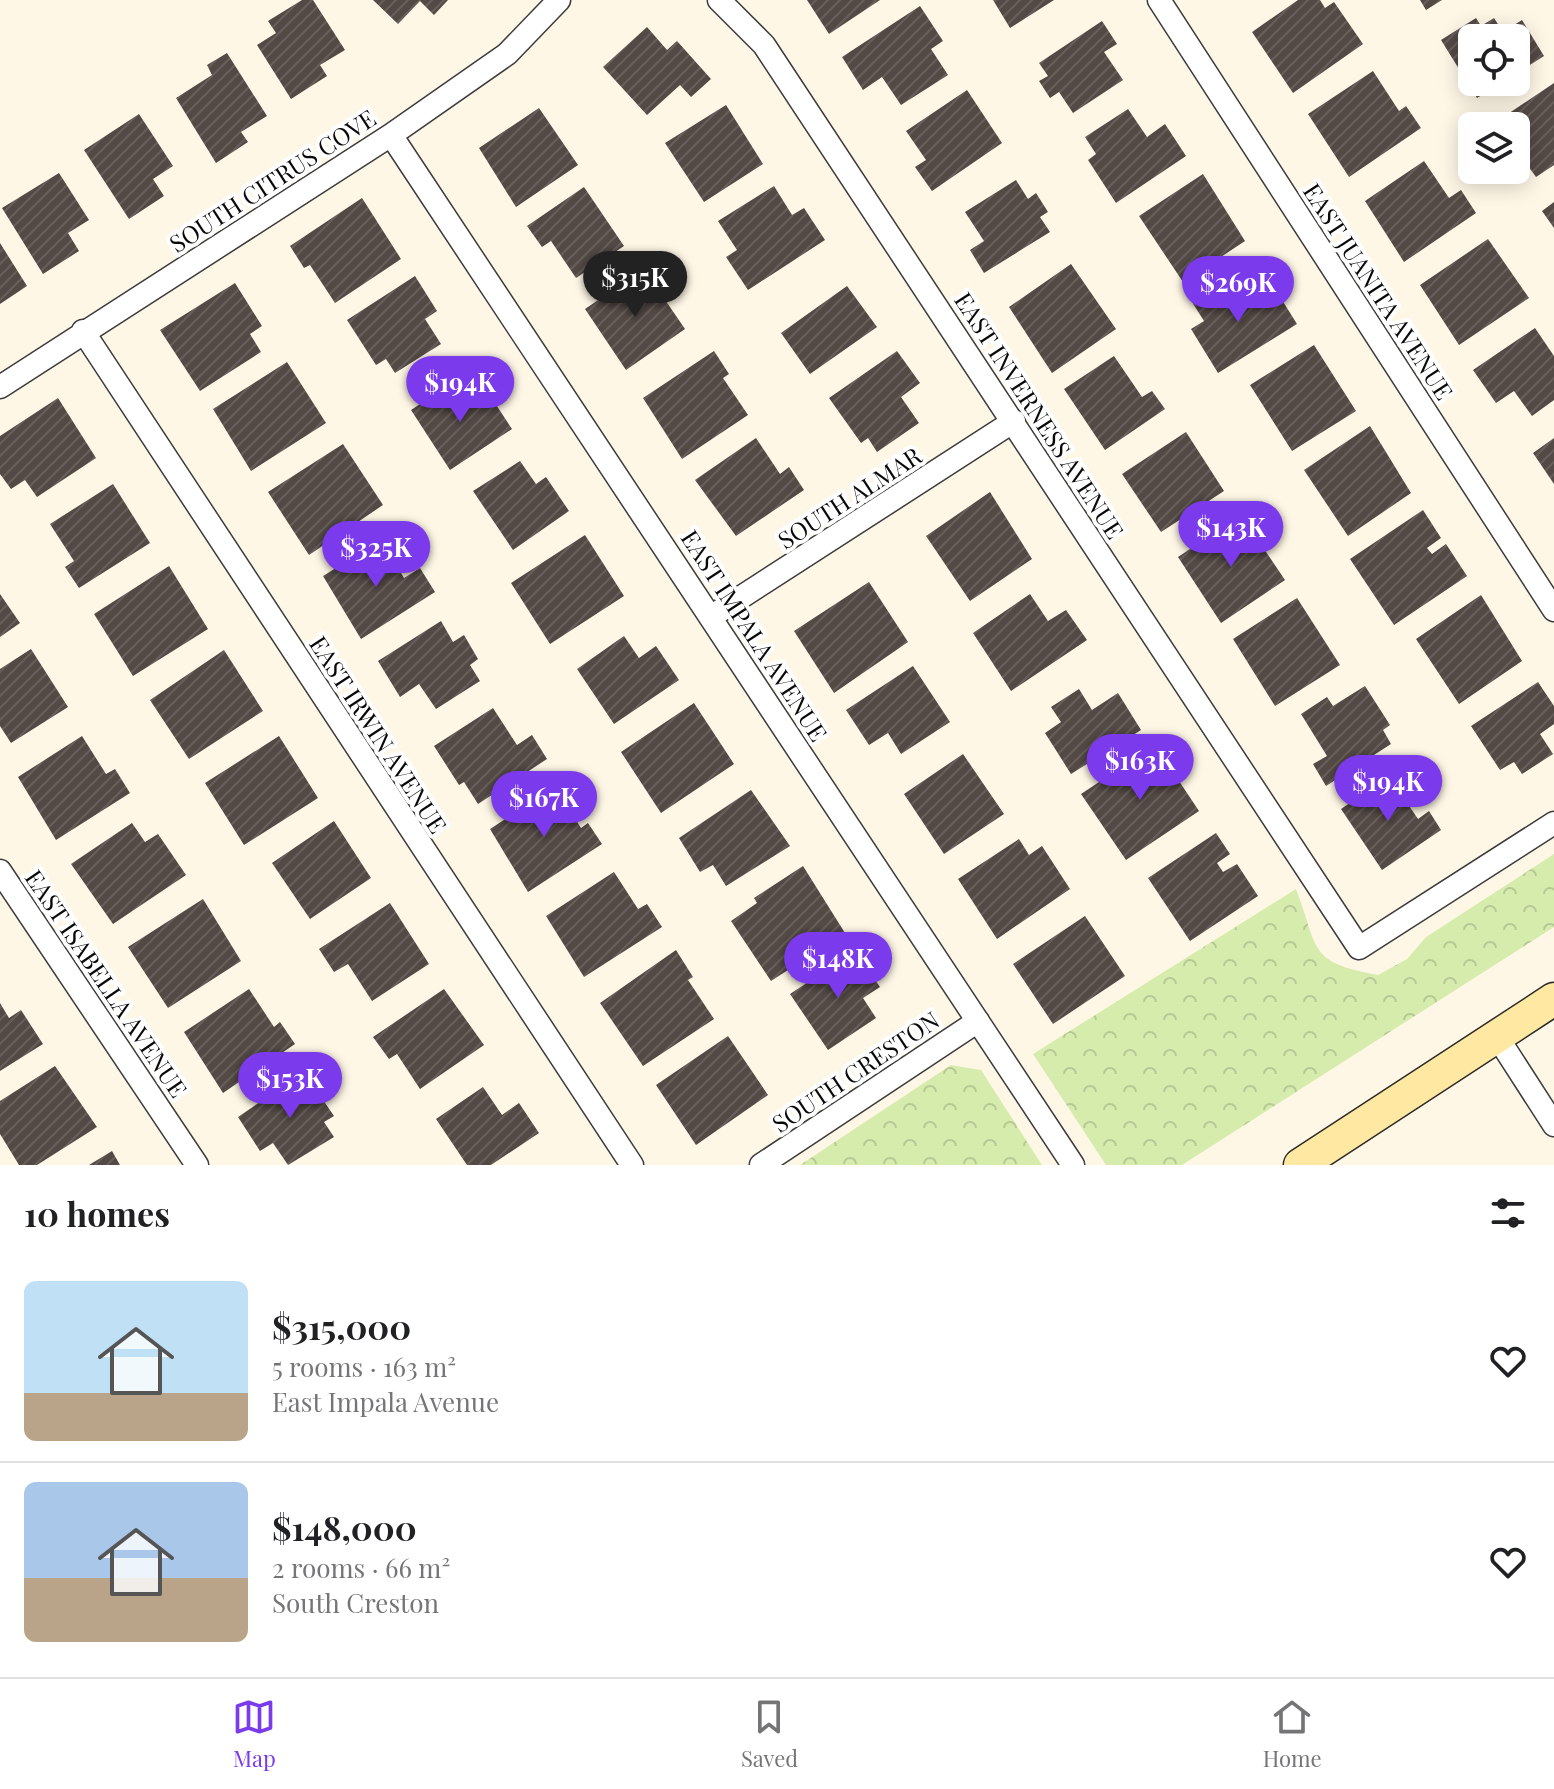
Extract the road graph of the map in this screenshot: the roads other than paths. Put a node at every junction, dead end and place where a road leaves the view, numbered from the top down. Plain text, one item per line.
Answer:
1 (559, 0) edge
2 (719, 0) edge
3 (1159, 0) edge
4 (391, 135) junction
5 (83, 331) junction
6 (0, 387) edge
7 (1014, 421) junction
8 (1554, 610) edge
9 (712, 616) junction
10 (1554, 823) edge
11 (0, 871) edge
12 (1554, 999) edge
13 (978, 1021) junction
14 (1496, 1035) junction
15 (1554, 1125) edge
16 (197, 1165) edge
17 (632, 1165) edge
18 (761, 1165) edge
19 (1073, 1165) edge
20 (1300, 1165) edge

1 - 4 street, SOUTH CITRUS COVE
2 - 7 street, EAST INVERNESS AVENUE
3 - 8 street, EAST JUANITA AVENUE
4 - 5 street, SOUTH CITRUS COVE
4 - 9 street, EAST IMPALA AVENUE
5 - 6 street, SOUTH CITRUS COVE
5 - 17 street, EAST IRWIN AVENUE
7 - 9 street, SOUTH ALMAR
7 - 10 street, EAST INVERNESS AVENUE
9 - 13 street, EAST IMPALA AVENUE
11 - 16 street, EAST ISABELLA AVENUE
12 - 14 street
13 - 18 street, SOUTH CRESTON
13 - 19 street, EAST IMPALA AVENUE
14 - 15 street
14 - 20 street

